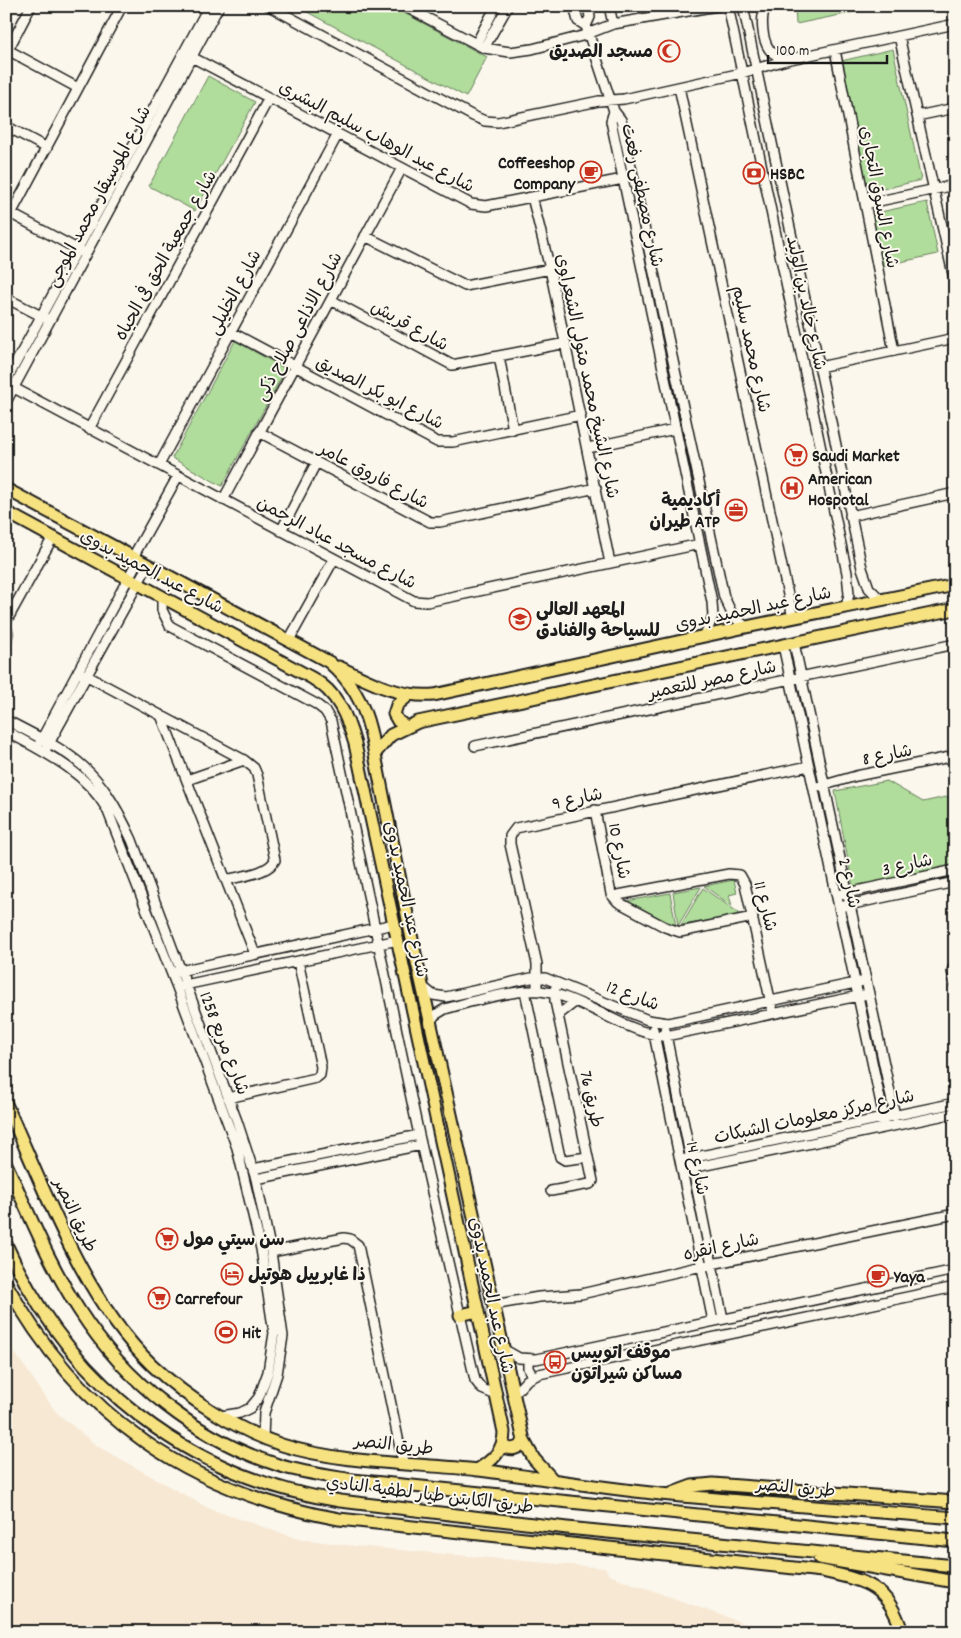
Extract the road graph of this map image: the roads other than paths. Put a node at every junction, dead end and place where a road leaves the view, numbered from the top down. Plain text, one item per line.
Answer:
1 (31, 6) edge
2 (122, 6) edge
3 (209, 6) edge
4 (219, 6) edge
5 (269, 6) edge
6 (404, 6) edge
7 (496, 6) edge
8 (508, 6) edge
9 (574, 6) edge
10 (588, 6) edge
11 (609, 6) edge
12 (717, 6) edge
13 (728, 6) edge
14 (743, 6) edge
15 (766, 6) edge
16 (664, 11) edge
17 (613, 24) junction
18 (955, 24) edge
19 (587, 30) junction
20 (899, 36) junction
21 (480, 46) junction
22 (7, 50) edge
23 (835, 50) junction
24 (187, 55) junction
25 (786, 60) junction
26 (757, 69) junction
27 (742, 73) junction
28 (679, 87) junction
29 (78, 88) junction
30 (269, 98) junction
31 (611, 100) junction
32 (955, 108) edge
33 (614, 111) junction
34 (917, 116) junction
35 (6, 126) edge
36 (338, 134) junction
37 (47, 148) junction
38 (402, 168) junction
39 (623, 179) junction
40 (955, 185) edge
41 (934, 190) junction
42 (532, 197) junction
43 (865, 204) junction
44 (9, 212) edge
45 (365, 236) junction
46 (82, 251) junction
47 (952, 261) edge
48 (550, 269) junction
49 (955, 283) edge
50 (6, 298) edge
51 (331, 300) junction
52 (46, 319) junction
53 (231, 332) junction
54 (955, 338) edge
55 (566, 343) junction
56 (894, 351) junction
57 (499, 356) junction
58 (295, 366) junction
59 (819, 367) junction
60 (10, 386) edge
61 (6, 402) edge
62 (581, 415) junction
63 (89, 428) junction
64 (513, 430) junction
65 (675, 430) junction
66 (259, 432) junction
67 (588, 448) junction
68 (316, 463) junction
69 (159, 466) junction
70 (178, 476) junction
71 (596, 488) junction
72 (6, 489) edge
73 (955, 493) edge
74 (222, 500) junction
75 (6, 512) edge
76 (850, 516) junction
77 (281, 531) junction
78 (53, 537) junction
79 (700, 544) junction
80 (334, 559) junction
81 (140, 560) junction
82 (610, 563) junction
83 (133, 581) junction
84 (866, 582) junction
85 (955, 585) edge
86 (849, 587) junction
87 (162, 596) junction
88 (881, 600) junction
89 (726, 604) junction
90 (846, 607) junction
91 (713, 608) junction
92 (955, 609) edge
93 (793, 618) junction
94 (6, 622) edge
95 (6, 626) edge
96 (746, 627) junction
97 (705, 636) junction
98 (289, 640) junction
99 (6, 644) edge
100 (788, 644) junction
101 (955, 644) edge
102 (329, 662) junction
103 (82, 673) junction
104 (801, 677) junction
105 (790, 679) junction
106 (409, 695) junction
107 (160, 715) junction
108 (6, 720) edge
109 (405, 726) junction
110 (6, 731) edge
111 (46, 740) junction
112 (475, 746) dead end
113 (41, 750) junction
114 (375, 753) junction
115 (955, 756) edge
116 (244, 760) junction
117 (809, 766) junction
118 (187, 780) junction
119 (826, 785) junction
120 (814, 788) junction
121 (595, 810) junction
122 (132, 840) junction
123 (122, 844) junction
124 (955, 870) edge
125 (226, 880) junction
126 (955, 882) edge
127 (846, 893) junction
128 (836, 895) junction
129 (613, 896) junction
130 (849, 904) junction
131 (839, 907) junction
132 (753, 917) junction
133 (394, 924) junction
134 (376, 928) junction
135 (398, 940) junction
136 (379, 944) junction
137 (255, 954) junction
138 (298, 961) junction
139 (955, 963) edge
140 (176, 972) junction
141 (538, 978) junction
142 (954, 979) edge
143 (865, 980) junction
144 (557, 982) junction
145 (855, 983) junction
146 (182, 986) junction
147 (423, 987) junction
148 (525, 991) junction
149 (536, 991) junction
150 (555, 994) junction
151 (868, 994) junction
152 (858, 996) junction
153 (770, 1000) junction
154 (575, 1002) junction
155 (773, 1013) junction
156 (558, 1015) junction
157 (652, 1021) junction
158 (430, 1022) junction
159 (663, 1023) junction
160 (654, 1034) junction
161 (666, 1036) junction
162 (228, 1098) junction
163 (955, 1103) edge
164 (6, 1104) edge
165 (955, 1113) edge
166 (895, 1120) junction
167 (885, 1122) junction
168 (233, 1123) junction
169 (419, 1135) junction
170 (421, 1145) junction
171 (588, 1157) junction
172 (691, 1158) junction
173 (680, 1160) junction
174 (6, 1164) edge
175 (693, 1168) junction
176 (682, 1170) junction
177 (255, 1174) junction
178 (551, 1191) dead end
179 (955, 1214) edge
180 (6, 1244) edge
181 (271, 1252) junction
182 (712, 1264) junction
183 (702, 1266) junction
184 (955, 1270) edge
185 (6, 1283) edge
186 (955, 1287) edge
187 (493, 1305) junction
188 (478, 1311) junction
189 (460, 1315) junction
190 (723, 1319) junction
191 (713, 1321) junction
192 (503, 1349) junction
193 (528, 1360) junction
194 (533, 1377) junction
195 (496, 1395) junction
196 (513, 1395) junction
197 (221, 1416) junction
198 (263, 1438) junction
199 (524, 1441) junction
200 (502, 1446) junction
201 (403, 1462) junction
202 (476, 1470) junction
203 (553, 1480) junction
204 (669, 1494) junction
205 (955, 1502) edge
206 (955, 1518) edge
207 (955, 1541) edge
208 (798, 1550) junction
209 (955, 1566) edge
210 (890, 1572) junction
211 (955, 1582) edge
212 (874, 1588) junction
213 (902, 1632) edge

1 - 22 street
2 - 29 street
3 - 24 street, شارع الموسيقار محمد الموجى
4 - 24 street, شارع الموسيقار محمد الموجى
5 - 31 street
6 - 21 street
7 - 21 street
8 - 21 street
9 - 19 street
10 - 19 street
11 - 17 street
12 - 16 street
13 - 27 street, شارع خالد بن الوليد
14 - 26 street, شارع خالد بن الوليد
15 - 25 street
16 - 17 street
17 - 19 street
18 - 20 street
19 - 21 street
19 - 31 street
20 - 23 street
20 - 34 street
22 - 29 street
23 - 25 street
23 - 43 street, شارع السوق التجارى
24 - 30 street, شارع عبد الوهاب سليم البشرى
24 - 46 street, شارع الموسيقار محمد الموجى
25 - 26 street
26 - 27 street
26 - 59 street, شارع خالد بن الوليد
27 - 28 street
27 - 86 street, شارع خالد بن الوليد
28 - 31 street
28 - 93 street, شارع محمد سليم
29 - 37 street
30 - 36 street, شارع عبد الوهاب سليم البشرى
30 - 63 street, شارع جمعية الحق فى الحياه
31 - 33 street
32 - 34 street
33 - 39 street, شارع مصطفى رفعت
33 - 89 street, شارع مصطفى رفعت
34 - 41 street
35 - 37 street
36 - 38 street, شارع عبد الوهاب سليم البشرى
36 - 53 street, شارع الخليلى
37 - 44 street
38 - 42 street, شارع عبد الوهاب سليم البشرى
38 - 45 street, شارع الاذاعى صلاح ذكى
39 - 42 street, شارع عبد الوهاب سليم البشرى
39 - 65 street, شارع مصطفى رفعت
40 - 41 street
41 - 43 street
41 - 47 street
42 - 48 street, شارع الشيخ محمد متولى الشعراوى
43 - 56 street, شارع السوق التجارى
44 - 46 street
45 - 48 street
45 - 51 street, شارع الاذاعى صلاح ذكى
46 - 52 street, شارع الموسيقار محمد الموجى
47 - 49 street
48 - 55 street, شارع الشيخ محمد متولى الشعراوى
50 - 52 street
51 - 57 street, شارع قريش
51 - 58 street, شارع الاذاعى صلاح ذكى
52 - 60 street, شارع الموسيقار محمد الموجى
53 - 58 street, شارع ابو بكر الصديق
53 - 69 street, شارع الخليلى
54 - 56 street
55 - 57 street, شارع قريش
55 - 62 street, شارع الشيخ محمد متولى الشعراوى
56 - 59 street
57 - 64 street
58 - 64 street, شارع ابو بكر الصديق
58 - 66 street, شارع الاذاعى صلاح ذكى
59 - 76 street, شارع خالد بن الوليد
60 - 61 street, شارع الموسيقار محمد الموجى
60 - 63 street, شارع مسجد عباد الرحمن
62 - 64 street, شارع ابو بكر الصديق
62 - 67 street, شارع الشيخ محمد متولى الشعراوى
63 - 69 street, شارع مسجد عباد الرحمن
65 - 67 street
65 - 79 street, شارع مصطفى رفعت
66 - 68 street, شارع فاروق عامر
66 - 74 street, شارع الاذاعى صلاح ذكى
67 - 71 street, شارع الشيخ محمد متولى الشعراوى
68 - 71 street, شارع فاروق عامر
68 - 77 street
69 - 70 street, شارع مسجد عباد الرحمن
70 - 74 street, شارع مسجد عباد الرحمن
70 - 81 street
71 - 82 street, شارع الشيخ محمد متولى الشعراوى
72 - 81 main road, شارع عبد الحميد بدوى
73 - 76 street
74 - 77 street, شارع مسجد عباد الرحمن
75 - 78 main road, شارع عبد الحميد بدوى
76 - 84 street, شارع خالد بن الوليد
77 - 80 street, شارع مسجد عباد الرحمن
78 - 83 main road, شارع عبد الحميد بدوى
78 - 94 street
79 - 82 street, شارع مسجد عباد الرحمن
79 - 91 street, شارع مصطفى رفعت
80 - 82 street, شارع مسجد عباد الرحمن
80 - 98 street
81 - 83 street
81 - 98 main road, شارع عبد الحميد بدوى
83 - 87 main road, شارع عبد الحميد بدوى
83 - 103 street
84 - 86 street
84 - 88 street, شارع خالد بن الوليد
85 - 88 main road, شارع عبد الحميد بدوى
86 - 90 street, شارع خالد بن الوليد
87 - 133 main road, شارع عبد الحميد بدوى
87 - 134 street
88 - 90 main road, شارع عبد الحميد بدوى
89 - 91 street
89 - 96 street, شارع مصطفى رفعت
90 - 93 main road, شارع عبد الحميد بدوى
91 - 97 street, شارع مصطفى رفعت
92 - 100 main road
93 - 96 main road, شارع عبد الحميد بدوى
95 - 99 street
96 - 97 main road, شارع عبد الحميد بدوى
97 - 106 main road, شارع عبد الحميد بدوى
98 - 102 main road, شارع عبد الحميد بدوى
100 - 104 street, شارع 2
100 - 105 street, شارع 2
100 - 109 main road
101 - 104 street, شارع مصر للتعمير
102 - 106 main road, شارع عبد الحميد بدوى
102 - 114 main road, شارع عبد الحميد بدوى
103 - 107 street
103 - 111 street
104 - 105 street, شارع مصر للتعمير
104 - 119 street, شارع 2
105 - 112 street, شارع مصر للتعمير
105 - 117 street, شارع 2
106 - 109 main road
107 - 116 street
107 - 118 street
108 - 111 street, شارع مربع 1258
109 - 114 main road
110 - 113 street, شارع مربع 1258
111 - 113 street
111 - 122 street, شارع مربع 1258
113 - 123 street, شارع مربع 1258
114 - 147 main road, شارع عبد الحميد بدوى
115 - 119 street, شارع 8
116 - 118 street
116 - 125 street
117 - 120 street, شارع 2
117 - 121 street, شارع 9
118 - 125 street
119 - 120 street, شارع 8
119 - 127 street, شارع 2
120 - 128 street, شارع 2
121 - 129 street, شارع 10
121 - 141 street, شارع 9
122 - 123 street
122 - 140 street, شارع مربع 1258
123 - 140 street, شارع مربع 1258
124 - 127 street, شارع 3
125 - 137 street
126 - 130 street, شارع 3
127 - 128 street, شارع 3
127 - 130 street, شارع 2
128 - 131 street, شارع 2
129 - 132 street, شارع 10
129 - 132 street, شارع 11
130 - 131 street, شارع 3
130 - 143 street, شارع 2
131 - 145 street, شارع 2
132 - 153 street, شارع 11
133 - 134 street
133 - 135 main road, شارع عبد الحميد بدوى
134 - 136 street
134 - 137 street
135 - 136 street
135 - 188 main road, شارع عبد الحميد بدوى
136 - 138 street
136 - 169 street
137 - 140 street
138 - 146 street
138 - 162 street
139 - 142 street
140 - 146 street, شارع مربع 1258
141 - 144 street, شارع 12
141 - 147 street, شارع 12
141 - 149 street, شارع 9
143 - 145 street, شارع 12
143 - 151 street, شارع 2
144 - 150 street, طريق 76
144 - 157 street, شارع 12
145 - 152 street, شارع 2
145 - 153 street, شارع 12
146 - 162 street, شارع مربع 1258
146 - 168 street, شارع مربع 1258
147 - 158 main road, شارع عبد الحميد بدوى
148 - 149 street, شارع 12
148 - 158 street, شارع 12
148 - 171 street
149 - 150 street, شارع 12
150 - 154 street, شارع 12
150 - 156 street, طريق 76
151 - 152 street, شارع 12
151 - 166 street, شارع 2
152 - 155 street, شارع 12
152 - 167 street, شارع 2
153 - 155 street, شارع 11
153 - 159 street, شارع 12
154 - 156 street
154 - 160 street, شارع 12
155 - 161 street, شارع 12
156 - 171 street, طريق 76
157 - 159 street, شارع 12
157 - 160 street, شارع 14
158 - 187 main road, شارع عبد الحميد بدوى
159 - 161 street, شارع 14
160 - 161 street, شارع 12
160 - 173 street, شارع 14
161 - 172 street, شارع 14
162 - 168 street, شارع مربع 1258
163 - 166 street, شارع مركز معلومات الشبكات
164 - 197 main road, طريق النصر
165 - 166 street, شارع مركز معلومات الشبكات
166 - 167 street, شارع مركز معلومات الشبكات
167 - 172 street, شارع مركز معلومات الشبكات
167 - 175 street, شارع مركز معلومات الشبكات
168 - 177 street, شارع مربع 1258
168 - 197 street, شارع مربع 1258
169 - 170 street
169 - 177 street
170 - 177 street
170 - 189 street
171 - 178 street, طريق 76
172 - 173 street, شارع مركز معلومات الشبكات
172 - 175 street, شارع 14
173 - 176 street, شارع 14
174 - 207 main road
175 - 176 street, شارع مركز معلومات الشبكات
175 - 182 street, شارع 14
176 - 183 street, شارع 14
177 - 181 street, شارع مربع 1258
179 - 182 street, شارع انقره
180 - 208 main road, طريق الكابتن طيار لطفية النادي
181 - 198 street, شارع مربع 1258
181 - 201 street
182 - 183 street, شارع انقره
182 - 190 street, شارع 14
183 - 187 street, شارع انقره
183 - 191 street, شارع 14
184 - 190 street
185 - 212 main road, طريق الكابتن طيار لطفية النادي
186 - 194 street
187 - 192 main road, شارع عبد الحميد بدوى
188 - 189 main road
188 - 195 main road, شارع عبد الحميد بدوى
189 - 195 street
190 - 191 street
191 - 193 street
192 - 193 street
192 - 196 main road, شارع عبد الحميد بدوى
193 - 194 street
194 - 196 street
195 - 200 main road, شارع عبد الحميد بدوى
196 - 199 main road, شارع عبد الحميد بدوى
197 - 198 main road, طريق النصر
198 - 201 main road, طريق النصر
199 - 200 main road
199 - 203 main road, شارع عبد الحميد بدوى
200 - 202 main road
201 - 202 main road, طريق النصر
202 - 203 main road, طريق النصر
203 - 204 main road, طريق النصر
204 - 205 main road
204 - 206 main road, طريق النصر
208 - 209 main road, طريق الكابتن طيار لطفية النادي
208 - 210 main road
210 - 211 main road
210 - 212 main road
212 - 213 main road, طريق الكابتن طيار لطفية النادي

